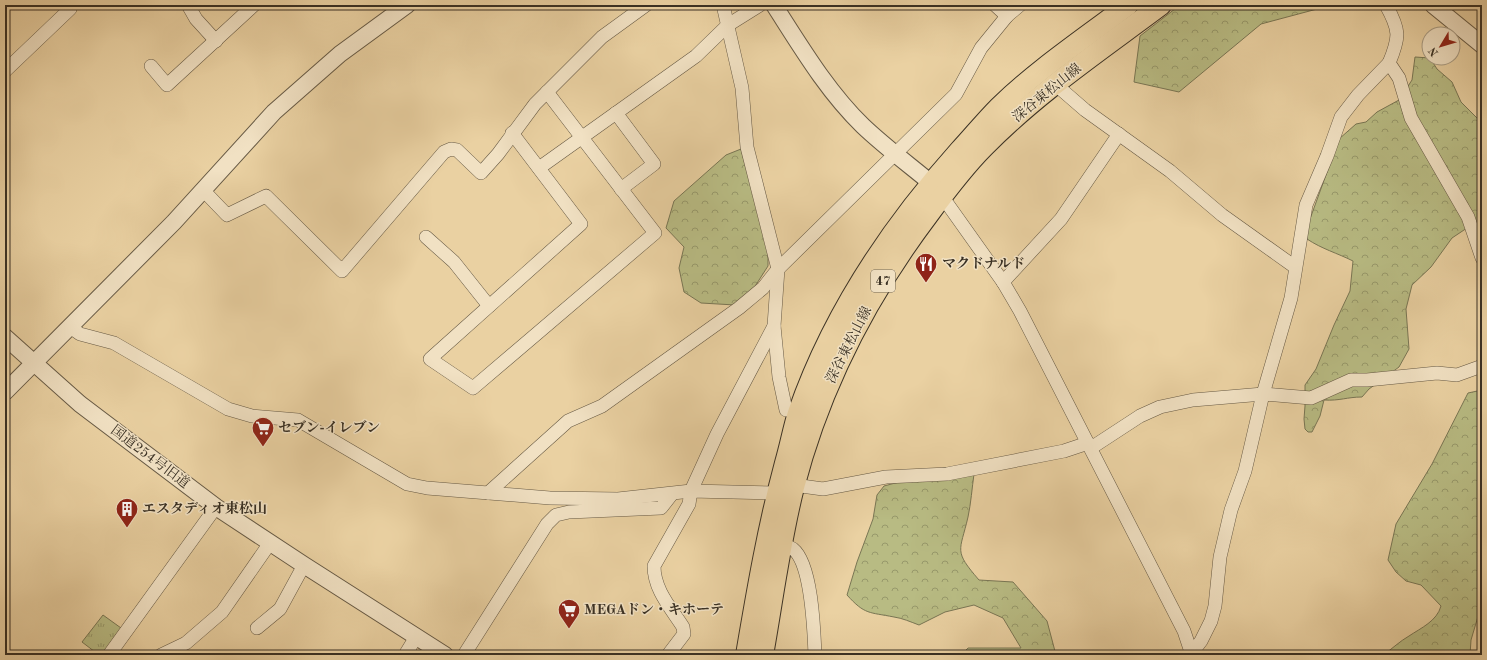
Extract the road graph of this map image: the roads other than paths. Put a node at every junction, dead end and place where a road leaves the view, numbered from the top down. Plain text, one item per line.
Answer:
1 (188, 5) edge
2 (254, 5) edge
3 (407, 5) edge
4 (646, 5) edge
5 (723, 5) edge
6 (760, 5) edge
7 (774, 5) edge
8 (995, 5) edge
9 (1020, 5) edge
10 (1128, 5) edge
11 (1161, 5) edge
12 (1386, 5) edge
13 (71, 6) edge
14 (1435, 6) edge
15 (1007, 16) junction
16 (74, 23) dead end
17 (728, 25) junction
18 (216, 41) junction
19 (1482, 46) edge
20 (1389, 63) junction
21 (151, 66) dead end
22 (5, 71) edge
23 (1055, 84) junction
24 (547, 92) junction
25 (616, 113) junction
26 (512, 133) junction
27 (1119, 134) junction
28 (582, 138) junction
29 (895, 154) junction
30 (539, 168) junction
31 (621, 189) junction
32 (937, 189) junction
33 (203, 190) junction
34 (426, 237) dead end
35 (1482, 258) edge
36 (1295, 267) junction
37 (778, 269) junction
38 (1003, 282) junction
39 (489, 306) junction
40 (774, 326) junction
41 (70, 327) junction
42 (5, 337) edge
43 (34, 363) junction
44 (1482, 366) edge
45 (5, 392) edge
46 (1263, 394) junction
47 (786, 410) dead end
48 (1090, 446) junction
49 (786, 489) junction
50 (691, 491) junction
51 (488, 493) junction
52 (672, 494) junction
53 (216, 507) junction
54 (270, 543) junction
55 (781, 544) junction
56 (304, 566) junction
57 (257, 628) dead end
58 (416, 637) junction
59 (1192, 654) edge
60 (109, 655) edge
61 (161, 655) edge
62 (405, 655) edge
63 (445, 655) edge
64 (464, 655) edge
65 (668, 655) edge
66 (746, 655) edge
67 (763, 655) edge
68 (815, 655) edge

1 - 18 street
2 - 18 street
3 - 33 street
4 - 24 street
5 - 17 street
6 - 17 street
7 - 29 street
8 - 15 street
9 - 15 street
10 - 32 main road, 深谷東松山線 / 47
11 - 23 main road, 深谷東松山線 / 47
12 - 20 street
13 - 16 street
13 - 22 street
14 - 19 street
15 - 29 street
17 - 25 street
17 - 37 street
18 - 21 street
20 - 35 street
20 - 36 street
23 - 27 street
23 - 32 main road, 深谷東松山線 / 47
24 - 26 street
24 - 28 street
25 - 28 street
25 - 31 street
26 - 30 street
26 - 33 street
27 - 36 street
27 - 38 street
28 - 30 street
28 - 31 street
29 - 32 street
29 - 37 street
30 - 39 street
31 - 39 street
32 - 38 street
32 - 49 main road, 深谷東松山線 / 47
33 - 41 street
34 - 39 street
36 - 46 street
37 - 40 street
37 - 51 street
38 - 48 street
40 - 47 street
40 - 50 street
41 - 43 street
41 - 51 street
42 - 43 street, 国道254号旧道
43 - 45 street
43 - 53 street, 国道254号旧道
44 - 46 street
46 - 48 street
46 - 59 street
48 - 49 street
48 - 59 street
49 - 50 street
49 - 55 main road, 深谷東松山線 / 47
49 - 66 main road, 深谷東松山線 / 47
50 - 52 street
50 - 65 street
51 - 52 street
52 - 64 street
53 - 54 street, 国道254号旧道
53 - 60 street
54 - 56 street, 国道254号旧道
54 - 61 street
55 - 67 main road, 深谷東松山線 / 47
55 - 68 street
56 - 57 street
56 - 58 street, 国道254号旧道
58 - 62 street
58 - 63 street, 国道254号旧道

